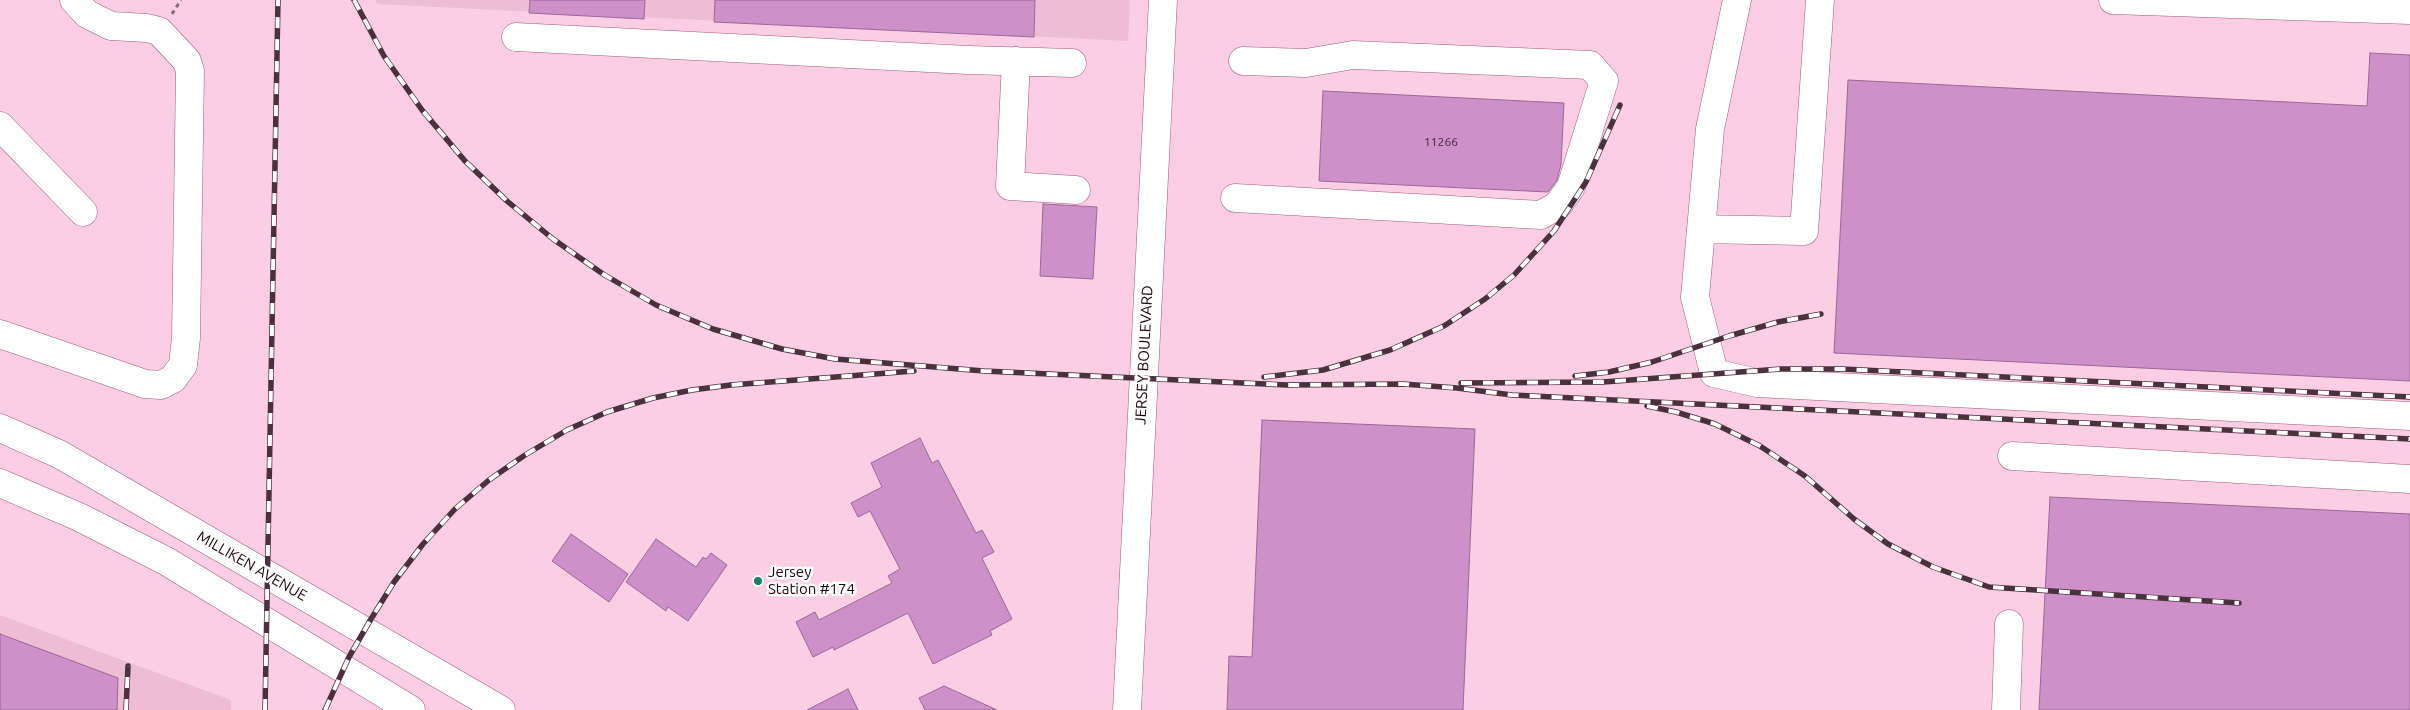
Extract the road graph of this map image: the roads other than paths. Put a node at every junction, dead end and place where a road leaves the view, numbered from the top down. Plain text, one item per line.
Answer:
1 (74, 0) edge
2 (1163, 0) edge
3 (1737, 0) edge
4 (1820, 0) edge
5 (2113, 0) edge
6 (2410, 10) edge
7 (516, 37) dead end
8 (1016, 61) junction
9 (1242, 61) dead end
10 (1072, 63) dead end
11 (0, 126) edge
12 (1076, 190) dead end
13 (1235, 198) dead end
14 (83, 212) dead end
15 (1701, 229) junction
16 (0, 334) edge
17 (2410, 416) edge
18 (0, 428) edge
19 (2012, 456) dead end
20 (2410, 479) edge
21 (0, 483) edge
22 (2010, 624) dead end
23 (411, 710) edge
24 (501, 710) edge
25 (1127, 710) edge
26 (2006, 710) edge

1 - 16 main road
2 - 25 main road, JERSEY BOULEVARD
3 - 15 main road
4 - 15 main road
5 - 6 main road
7 - 8 main road
8 - 10 main road
8 - 12 main road
9 - 13 main road
11 - 14 main road
15 - 17 main road
18 - 24 main road, MILLIKEN AVENUE
19 - 20 main road
21 - 23 main road
22 - 26 main road

